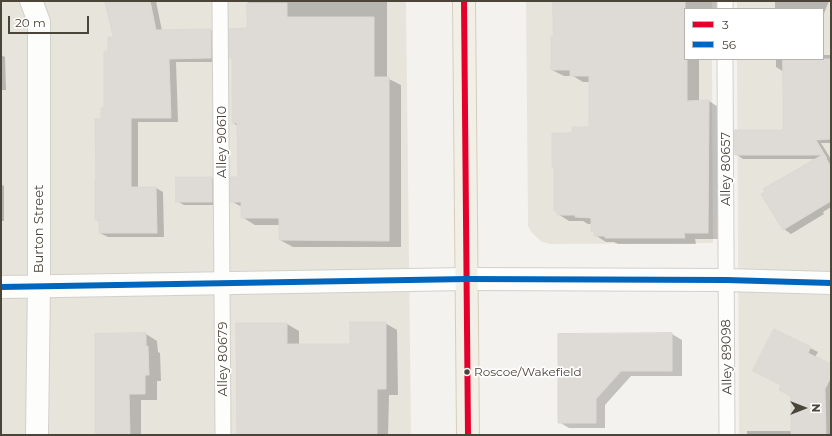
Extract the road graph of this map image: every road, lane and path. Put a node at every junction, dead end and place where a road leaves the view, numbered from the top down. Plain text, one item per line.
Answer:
1 (31, 1) edge
2 (220, 1) edge
3 (464, 1) edge
4 (725, 60) edge
5 (467, 279) junction
6 (726, 280) junction
7 (222, 283) junction
8 (831, 283) edge
9 (39, 285) junction
10 (1, 287) edge
11 (37, 435) edge
12 (223, 435) edge
13 (468, 435) edge
14 (727, 435) edge

1 - 9 street, Burton Street
2 - 7 lane, Alley 90610
3 - 5 main road
4 - 6 lane, Alley 80657
5 - 6 street
5 - 7 street
5 - 13 main road
6 - 8 street
6 - 14 lane, Alley 89098
7 - 9 street
7 - 12 lane, Alley 80679
9 - 10 street
9 - 11 street, Burton Street

